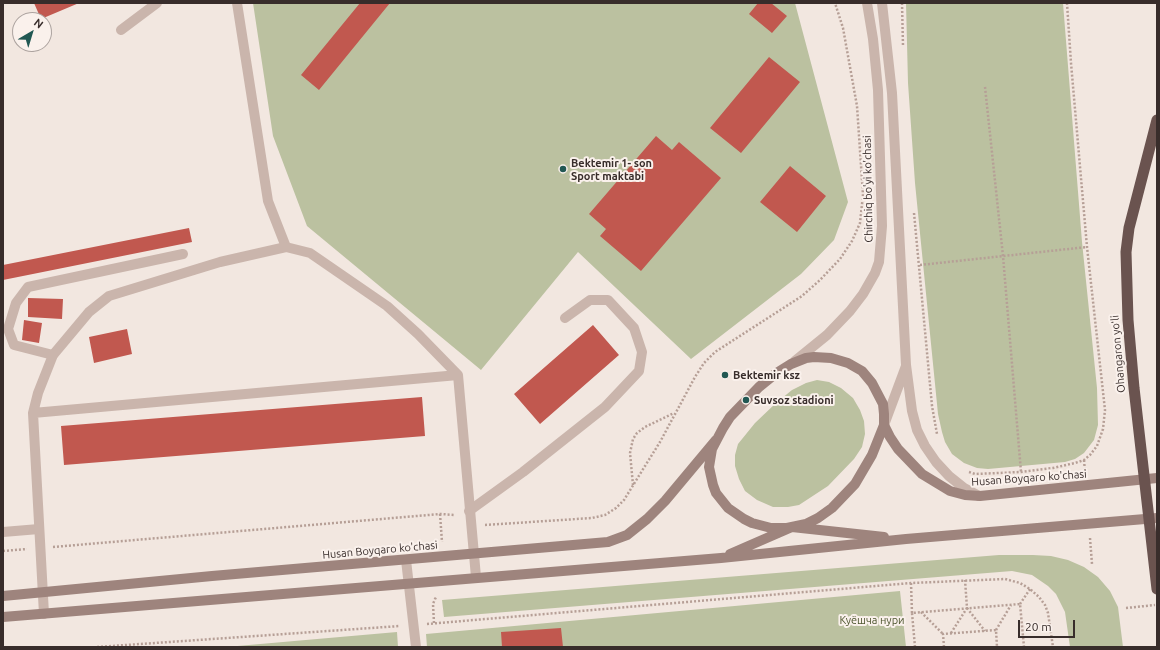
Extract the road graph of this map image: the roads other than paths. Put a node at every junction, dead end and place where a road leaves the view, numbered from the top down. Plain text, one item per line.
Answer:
1 (157, 3) edge
2 (237, 3) edge
3 (867, 3) edge
4 (882, 3) edge
5 (121, 30) dead end
6 (1157, 120) edge
7 (286, 247) junction
8 (183, 254) dead end
9 (565, 318) dead end
10 (53, 355) junction
11 (791, 364) junction
12 (906, 365) junction
13 (458, 375) junction
14 (33, 413) junction
15 (884, 425) junction
16 (716, 440) junction
17 (1157, 478) edge
18 (1144, 480) junction
19 (980, 496) junction
20 (470, 511) junction
21 (1153, 518) edge
22 (792, 527) junction
23 (39, 529) junction
24 (3, 532) edge
25 (906, 539) junction
26 (473, 554) junction
27 (721, 558) junction
28 (406, 560) junction
29 (476, 577) junction
30 (408, 583) junction
31 (1157, 588) edge
32 (42, 592) junction
33 (3, 596) edge
34 (44, 614) junction
35 (3, 617) edge
36 (416, 647) edge

1 - 5 street
2 - 7 street
3 - 11 street, Chirchiq bo'yi ko'chasi
4 - 12 street
6 - 18 highway, Ohangaron yoʻli
7 - 10 street
7 - 13 street
8 - 10 street
9 - 20 street
10 - 14 street
11 - 15 main road, Husan Boyqaro ko'chasi
11 - 16 main road, Husan Boyqaro ko'chasi
12 - 15 street
12 - 19 street
13 - 14 street
13 - 20 street
14 - 23 street
15 - 19 main road, Husan Boyqaro ko'chasi
15 - 22 main road, Husan Boyqaro ko'chasi
16 - 22 main road, Husan Boyqaro ko'chasi
16 - 26 main road, Husan Boyqaro ko'chasi
17 - 18 main road, Husan Boyqaro ko'chasi
18 - 19 main road, Husan Boyqaro ko'chasi
18 - 21 highway, Ohangaron yoʻli
20 - 26 street
21 - 25 main road, Husan Boyqaro ko'chasi
21 - 31 highway, Ohangaron yoʻli
22 - 25 main road, Husan Boyqaro ko'chasi
22 - 27 main road, Husan Boyqaro ko'chasi
23 - 24 street
23 - 32 street
25 - 27 main road, Husan Boyqaro ko'chasi
26 - 28 main road, Husan Boyqaro ko'chasi
26 - 29 street
27 - 29 main road, Husan Boyqaro ko'chasi
28 - 30 street
28 - 32 main road, Husan Boyqaro ko'chasi
29 - 30 main road, Husan Boyqaro ko'chasi
30 - 34 main road, Husan Boyqaro ko'chasi
30 - 36 street
32 - 33 main road, Husan Boyqaro ko'chasi
32 - 34 street
34 - 35 main road, Husan Boyqaro ko'chasi

